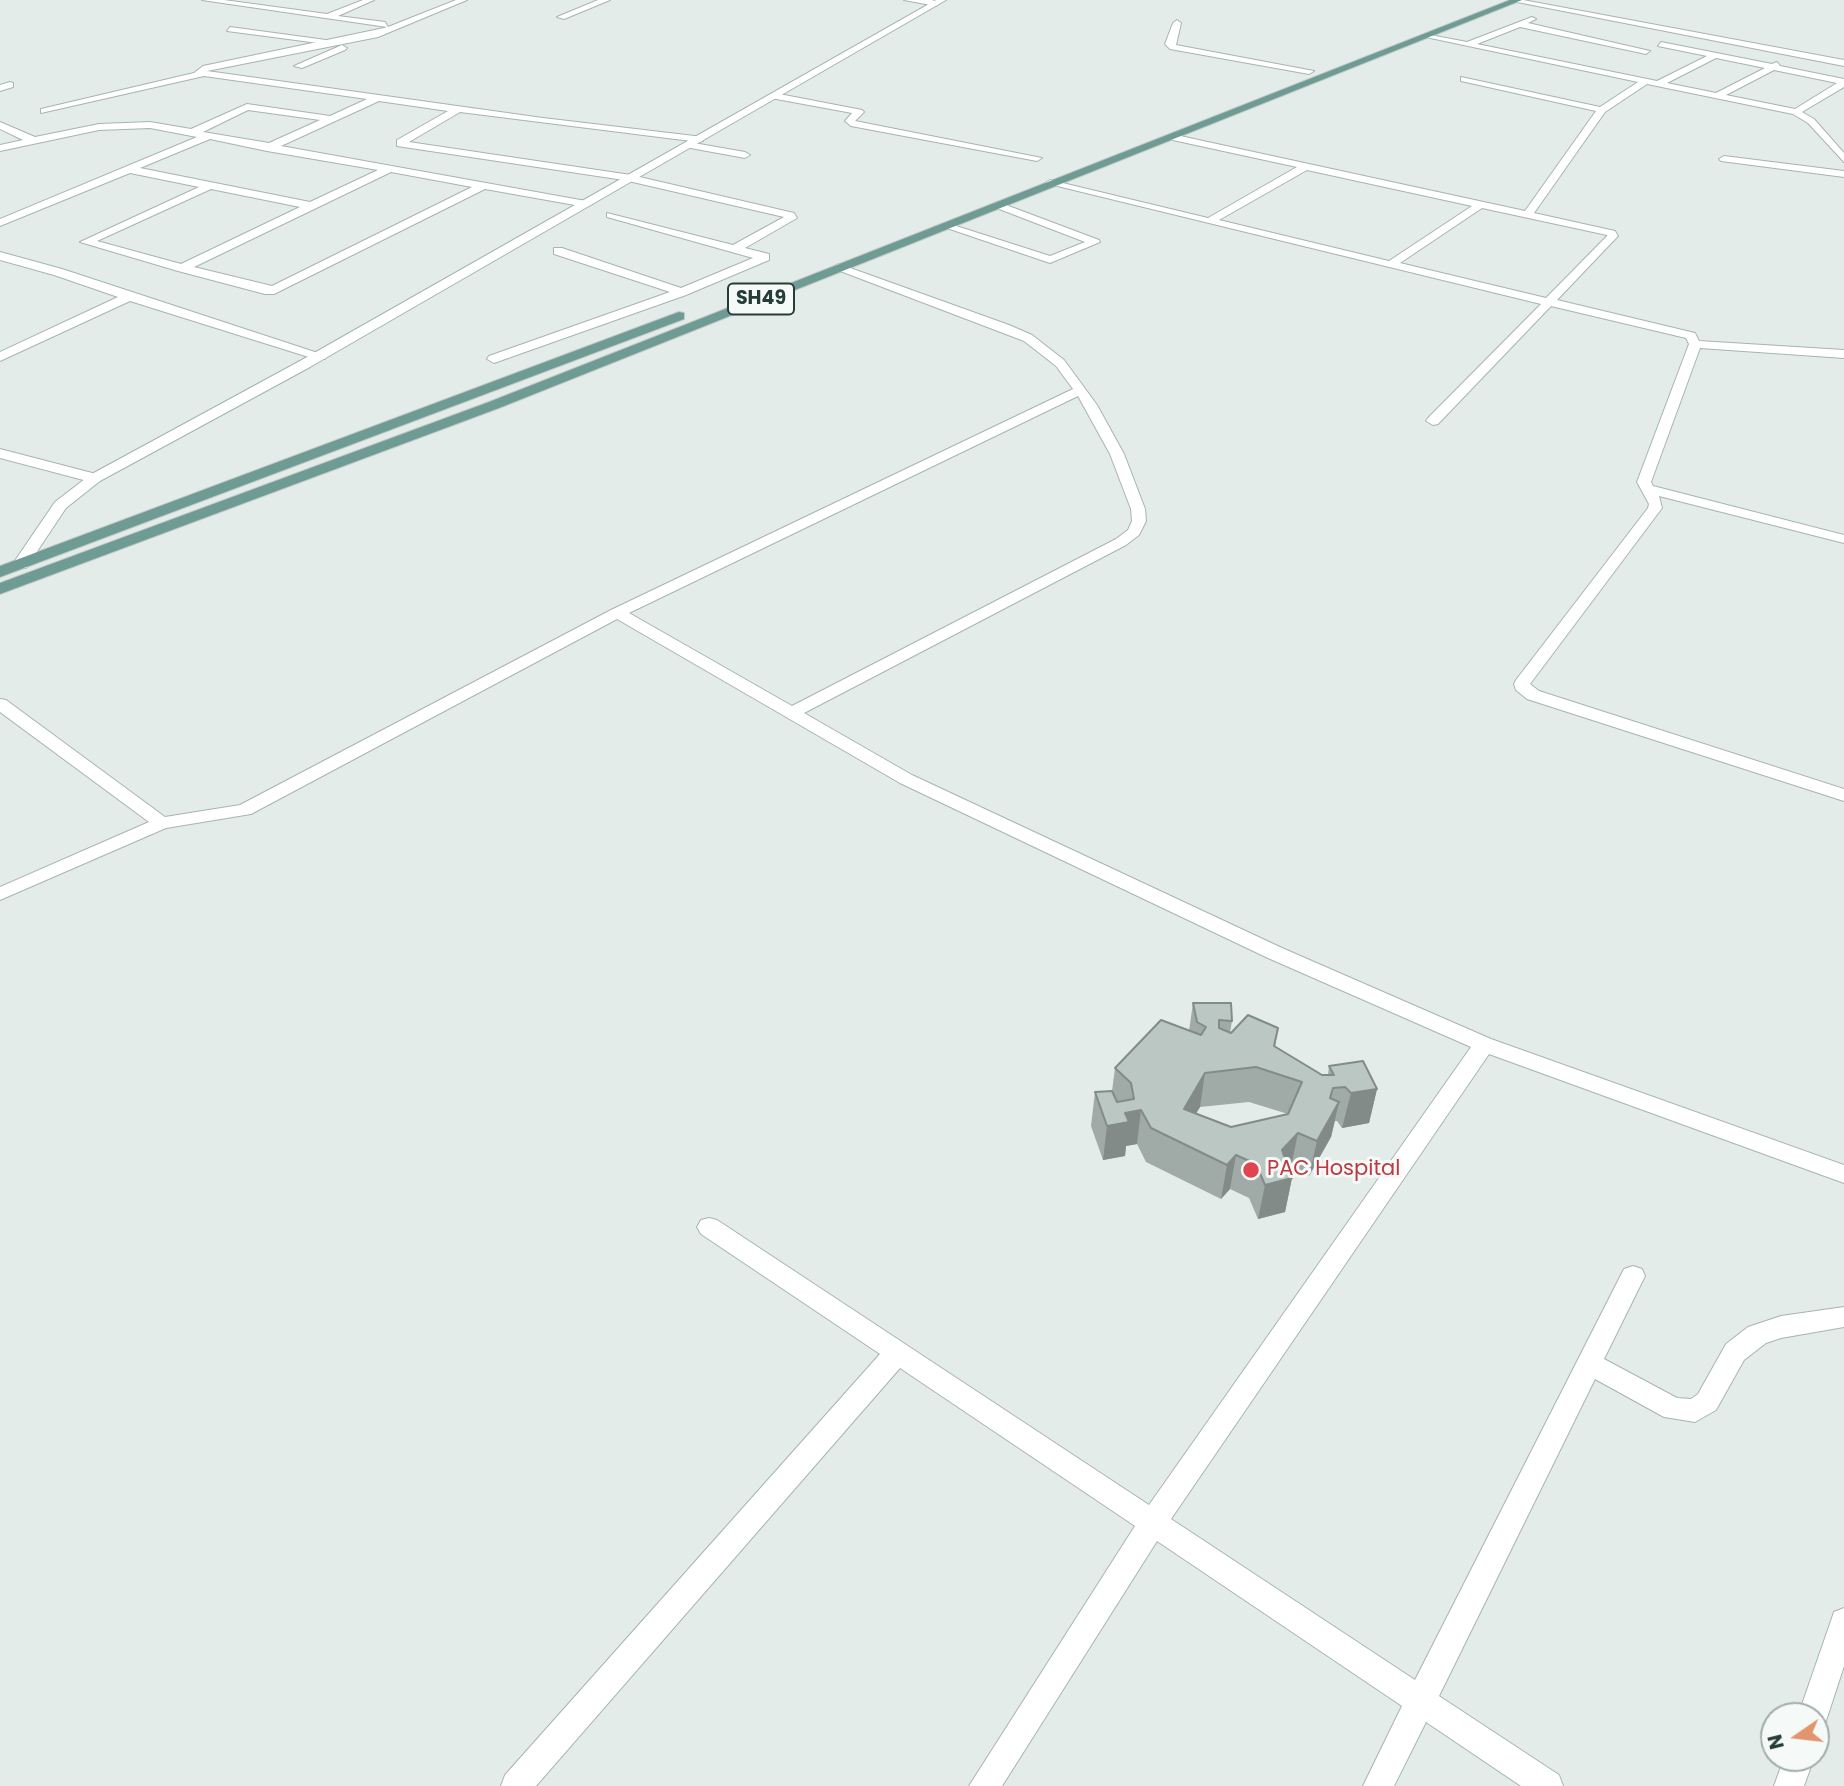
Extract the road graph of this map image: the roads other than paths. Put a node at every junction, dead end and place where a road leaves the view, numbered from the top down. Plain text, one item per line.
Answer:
1 (206, 0) edge
2 (370, 0) edge
3 (463, 0) edge
4 (606, 0) edge
5 (908, 0) edge
6 (1491, 0) edge
7 (1517, 0) edge
8 (939, 2) edge
9 (1546, 14) dead end
10 (327, 17) junction
11 (561, 17) dead end
12 (1177, 23) dead end
13 (1520, 24) junction
14 (393, 28) junction
15 (230, 29) dead end
16 (1591, 31) dead end
17 (1425, 36) junction
18 (1579, 37) junction
19 (1673, 38) dead end
20 (326, 42) junction
21 (1567, 42) dead end
22 (1469, 44) junction
23 (1661, 44) junction
24 (1728, 48) dead end
25 (1646, 51) junction
26 (1545, 52) dead end
27 (1715, 55) junction
28 (1635, 56) dead end
29 (1534, 57) junction
30 (1787, 60) dead end
31 (1844, 63) edge
32 (299, 66) dead end
33 (1613, 66) dead end
34 (1773, 67) junction
35 (1309, 71) junction
36 (1602, 71) junction
37 (202, 74) junction
38 (1464, 79) dead end
39 (1647, 80) junction
40 (1844, 82) edge
41 (1660, 83) junction
42 (1719, 95) junction
43 (774, 96) junction
44 (376, 99) junction
45 (457, 110) junction
46 (1602, 110) junction
47 (46, 111) dead end
48 (1796, 113) junction
49 (332, 119) junction
50 (0, 125) edge
51 (192, 133) junction
52 (208, 136) junction
53 (1171, 137) junction
54 (34, 141) junction
55 (693, 142) junction
56 (0, 148) edge
57 (267, 148) junction
58 (745, 155) dead end
59 (1037, 158) dead end
60 (1724, 159) dead end
61 (1844, 159) edge
62 (1306, 166) junction
63 (128, 169) junction
64 (388, 169) junction
65 (1844, 174) edge
66 (630, 179) junction
67 (1050, 183) junction
68 (209, 186) junction
69 (482, 186) junction
70 (586, 204) junction
71 (1481, 204) junction
72 (998, 205) junction
73 (311, 206) junction
74 (1528, 214) junction
75 (611, 215) dead end
76 (1210, 221) junction
77 (0, 223) edge
78 (946, 226) junction
79 (737, 247) junction
80 (558, 251) dead end
81 (0, 256) edge
82 (1390, 265) junction
83 (839, 267) junction
84 (182, 268) junction
85 (682, 292) junction
86 (743, 292) dead end
87 (129, 297) junction
88 (1548, 304) junction
89 (695, 310) dead end
90 (589, 326) junction
91 (623, 337) junction
92 (1695, 344) junction
93 (1844, 355) edge
94 (320, 356) junction
95 (0, 357) edge
96 (494, 359) dead end
97 (1080, 390) junction
98 (1433, 421) dead end
99 (0, 453) edge
100 (95, 478) junction
101 (1645, 488) junction
102 (1844, 539) edge
103 (20, 565) junction
104 (0, 572) edge
105 (0, 589) edge
106 (617, 613) junction
107 (0, 704) edge
108 (792, 713) junction
109 (1844, 796) edge
110 (162, 823) junction
111 (0, 894) edge
112 (1484, 1044) junction
113 (1844, 1174) edge
114 (709, 1227) dead end
115 (1633, 1276) dead end
116 (1844, 1317) edge
117 (897, 1353) junction
118 (1589, 1363) junction
119 (1153, 1522) junction
120 (1844, 1622) edge
121 (1419, 1700) junction
122 (1818, 1702) edge
123 (516, 1786) edge
124 (984, 1786) edge
125 (1378, 1786) edge
126 (1548, 1786) edge

1 - 10 street
2 - 10 street
3 - 14 street
4 - 11 street
5 - 8 street
6 - 35 main road, SH49
7 - 17 main road, SH49
7 - 31 lane
8 - 43 street
9 - 13 lane
10 - 14 street
12 - 35 street
13 - 18 lane
13 - 22 lane
14 - 20 street
14 - 32 street
15 - 20 lane
16 - 18 lane
17 - 22 lane
17 - 53 main road, SH49
18 - 21 lane
18 - 25 lane
19 - 23 lane
20 - 37 street
22 - 29 lane
23 - 25 lane
23 - 27 lane
24 - 27 lane
25 - 28 lane
26 - 29 lane
27 - 34 lane
27 - 41 lane
29 - 36 lane
30 - 34 lane
33 - 36 lane
34 - 40 lane
34 - 42 lane
35 - 86 main road, SH49
36 - 39 lane
37 - 44 street
37 - 47 street
38 - 46 lane
39 - 41 lane
39 - 46 lane
40 - 48 lane
41 - 42 lane
42 - 48 lane
43 - 55 street
43 - 59 lane
44 - 45 street
44 - 49 street
45 - 55 street
45 - 66 street
46 - 74 lane
48 - 61 lane
49 - 51 street
49 - 57 street
50 - 54 street
51 - 52 street
51 - 54 street
52 - 57 street
52 - 63 street
53 - 62 lane
53 - 67 main road, SH49
54 - 56 street
55 - 58 lane
55 - 66 street
57 - 64 street
60 - 65 lane
62 - 71 lane
62 - 76 lane
63 - 68 street
63 - 77 street
64 - 69 street
64 - 73 street
66 - 70 street
66 - 79 street
67 - 72 main road, SH49
67 - 76 lane
68 - 73 street
68 - 84 street
69 - 70 street
69 - 84 street
70 - 94 street
71 - 74 lane
71 - 82 lane
72 - 78 main road, SH49
72 - 78 lane
73 - 84 street
74 - 88 lane
75 - 79 street
76 - 82 lane
78 - 83 main road, SH49
79 - 85 street
80 - 85 street
81 - 87 street
82 - 88 lane
83 - 97 lane
83 - 105 main road, SH49
85 - 90 street
87 - 94 street
87 - 95 street
88 - 92 lane
88 - 98 lane
89 - 91 main road
90 - 91 street
90 - 96 street
91 - 103 main road
92 - 93 lane
92 - 101 lane
94 - 100 street
97 - 106 lane
97 - 108 lane
99 - 100 street
100 - 103 street
101 - 102 lane
101 - 109 lane
103 - 104 main road
106 - 108 lane
106 - 110 lane
107 - 110 lane
108 - 112 lane
110 - 111 lane
112 - 113 lane
112 - 119 lane
114 - 117 lane
115 - 118 lane
116 - 118 lane
117 - 119 lane
117 - 123 lane
118 - 121 lane
119 - 121 lane
119 - 124 lane
120 - 122 lane
121 - 125 lane
121 - 126 lane

